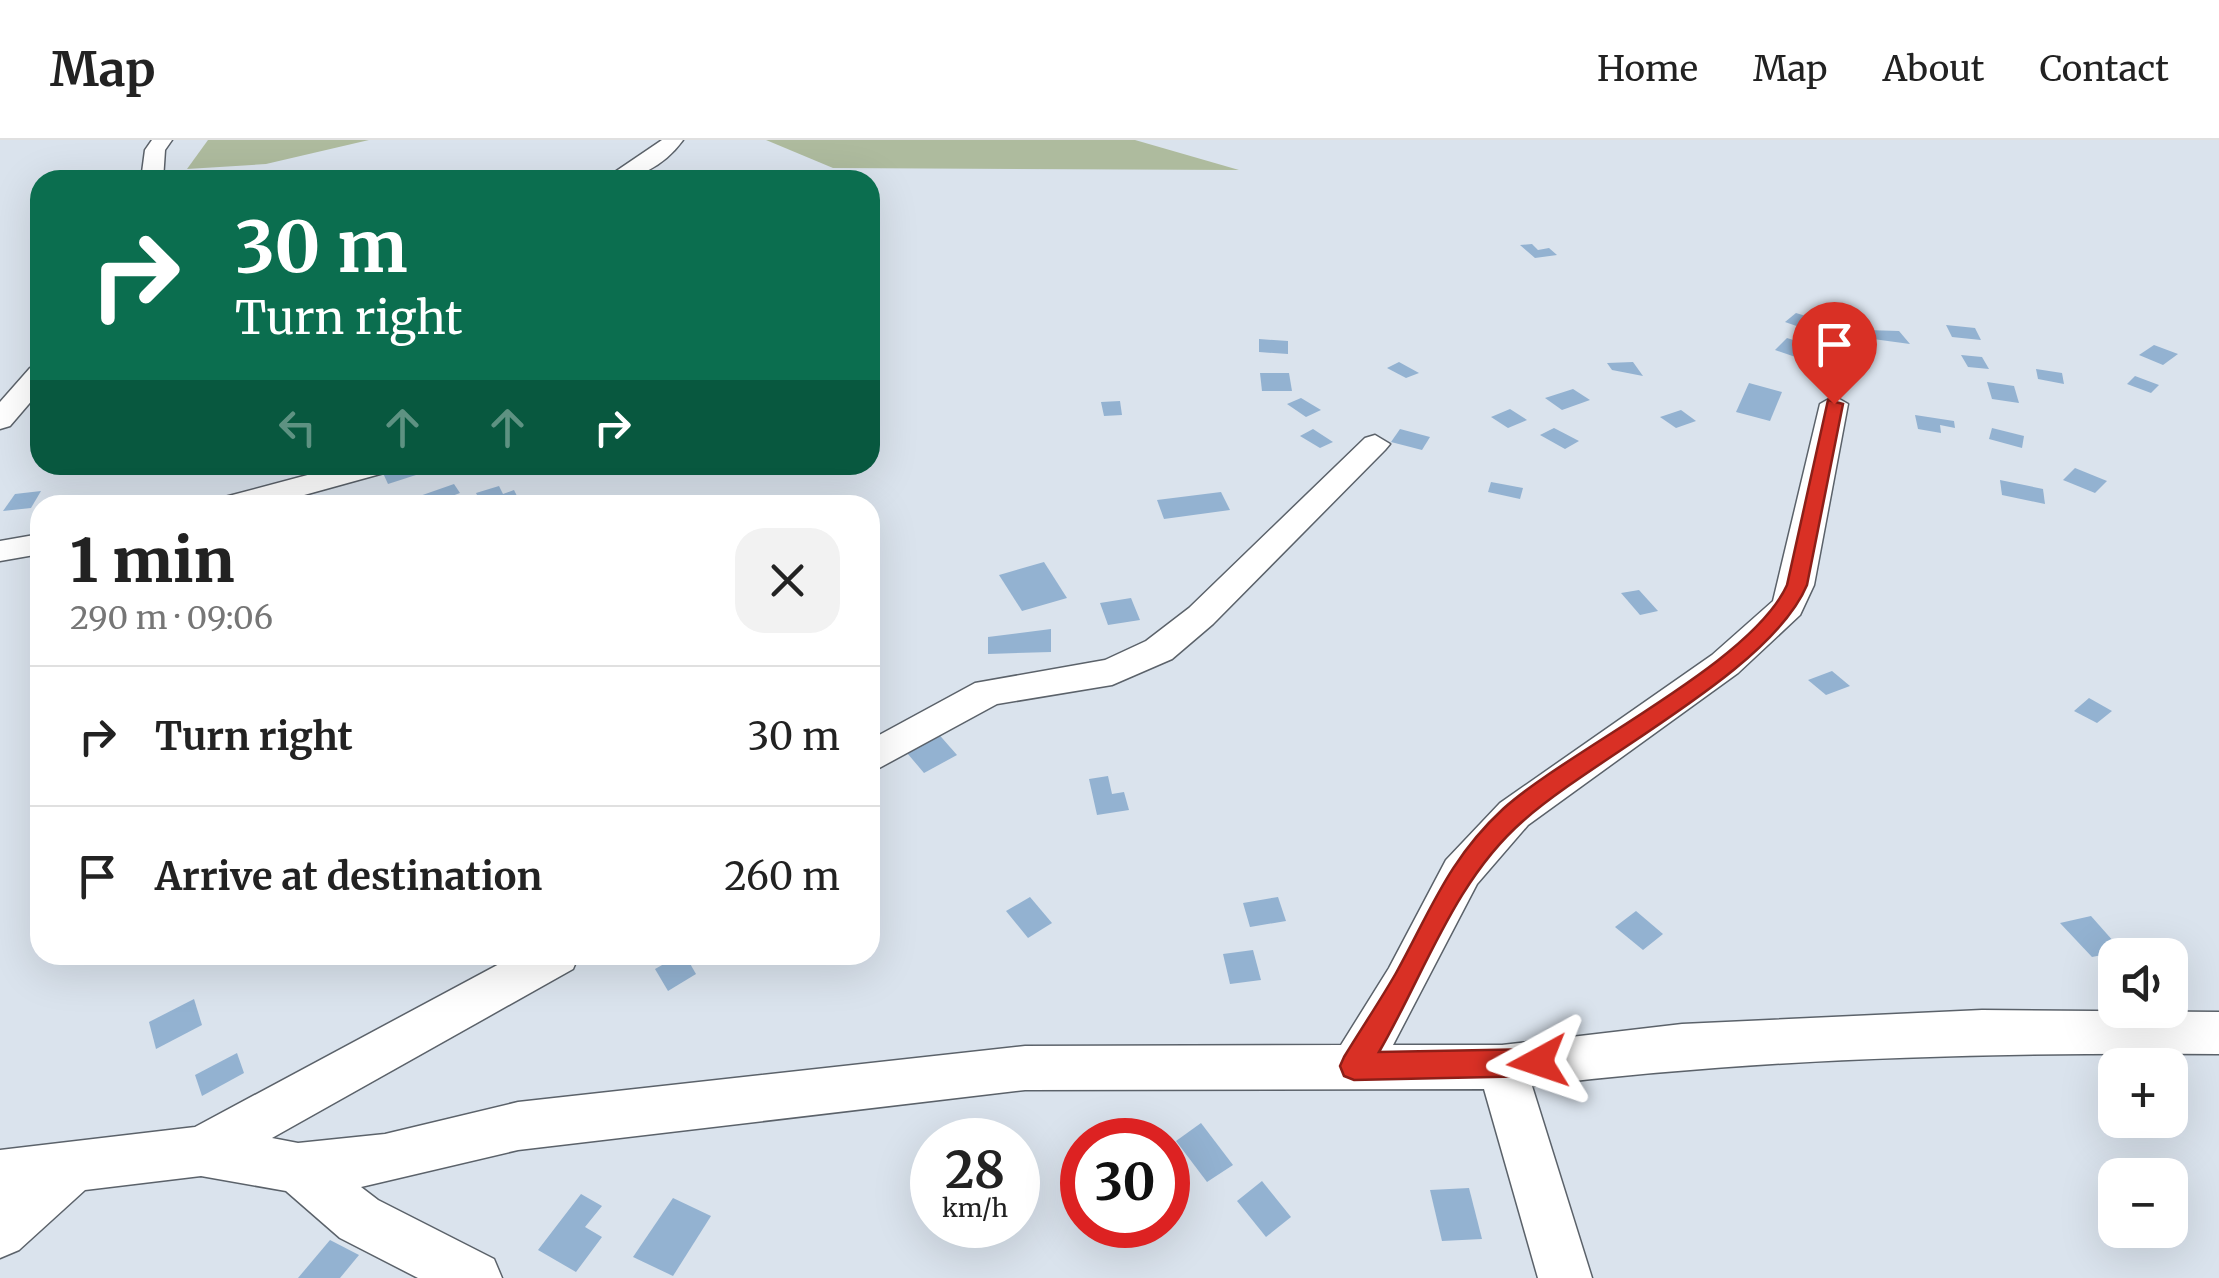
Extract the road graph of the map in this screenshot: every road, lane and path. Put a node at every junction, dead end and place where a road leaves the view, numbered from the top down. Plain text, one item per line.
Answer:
1 (162, 140) edge
2 (673, 140) edge
3 (153, 170) edge
4 (633, 170) edge
5 (30, 386) edge
6 (1834, 404) dead end
7 (0, 420) edge
8 (1375, 444) dead end
9 (343, 475) edge
10 (269, 495) edge
11 (30, 546) edge
12 (0, 551) edge
13 (880, 752) edge
14 (539, 965) edge
15 (2219, 1033) edge
16 (1354, 1066) junction
17 (1502, 1067) junction
18 (200, 1151) junction
19 (75, 1165) junction
20 (298, 1168) junction
21 (0, 1175) edge
22 (0, 1231) edge
23 (475, 1278) edge
24 (1565, 1278) edge

1 - 3 street
2 - 4 street
5 - 7 street
6 - 16 street
8 - 13 street
9 - 10 street
11 - 12 street
14 - 18 street
15 - 17 street
16 - 17 street
16 - 20 street
17 - 24 street
18 - 19 street
18 - 20 street
19 - 21 street
19 - 22 street
20 - 23 street

